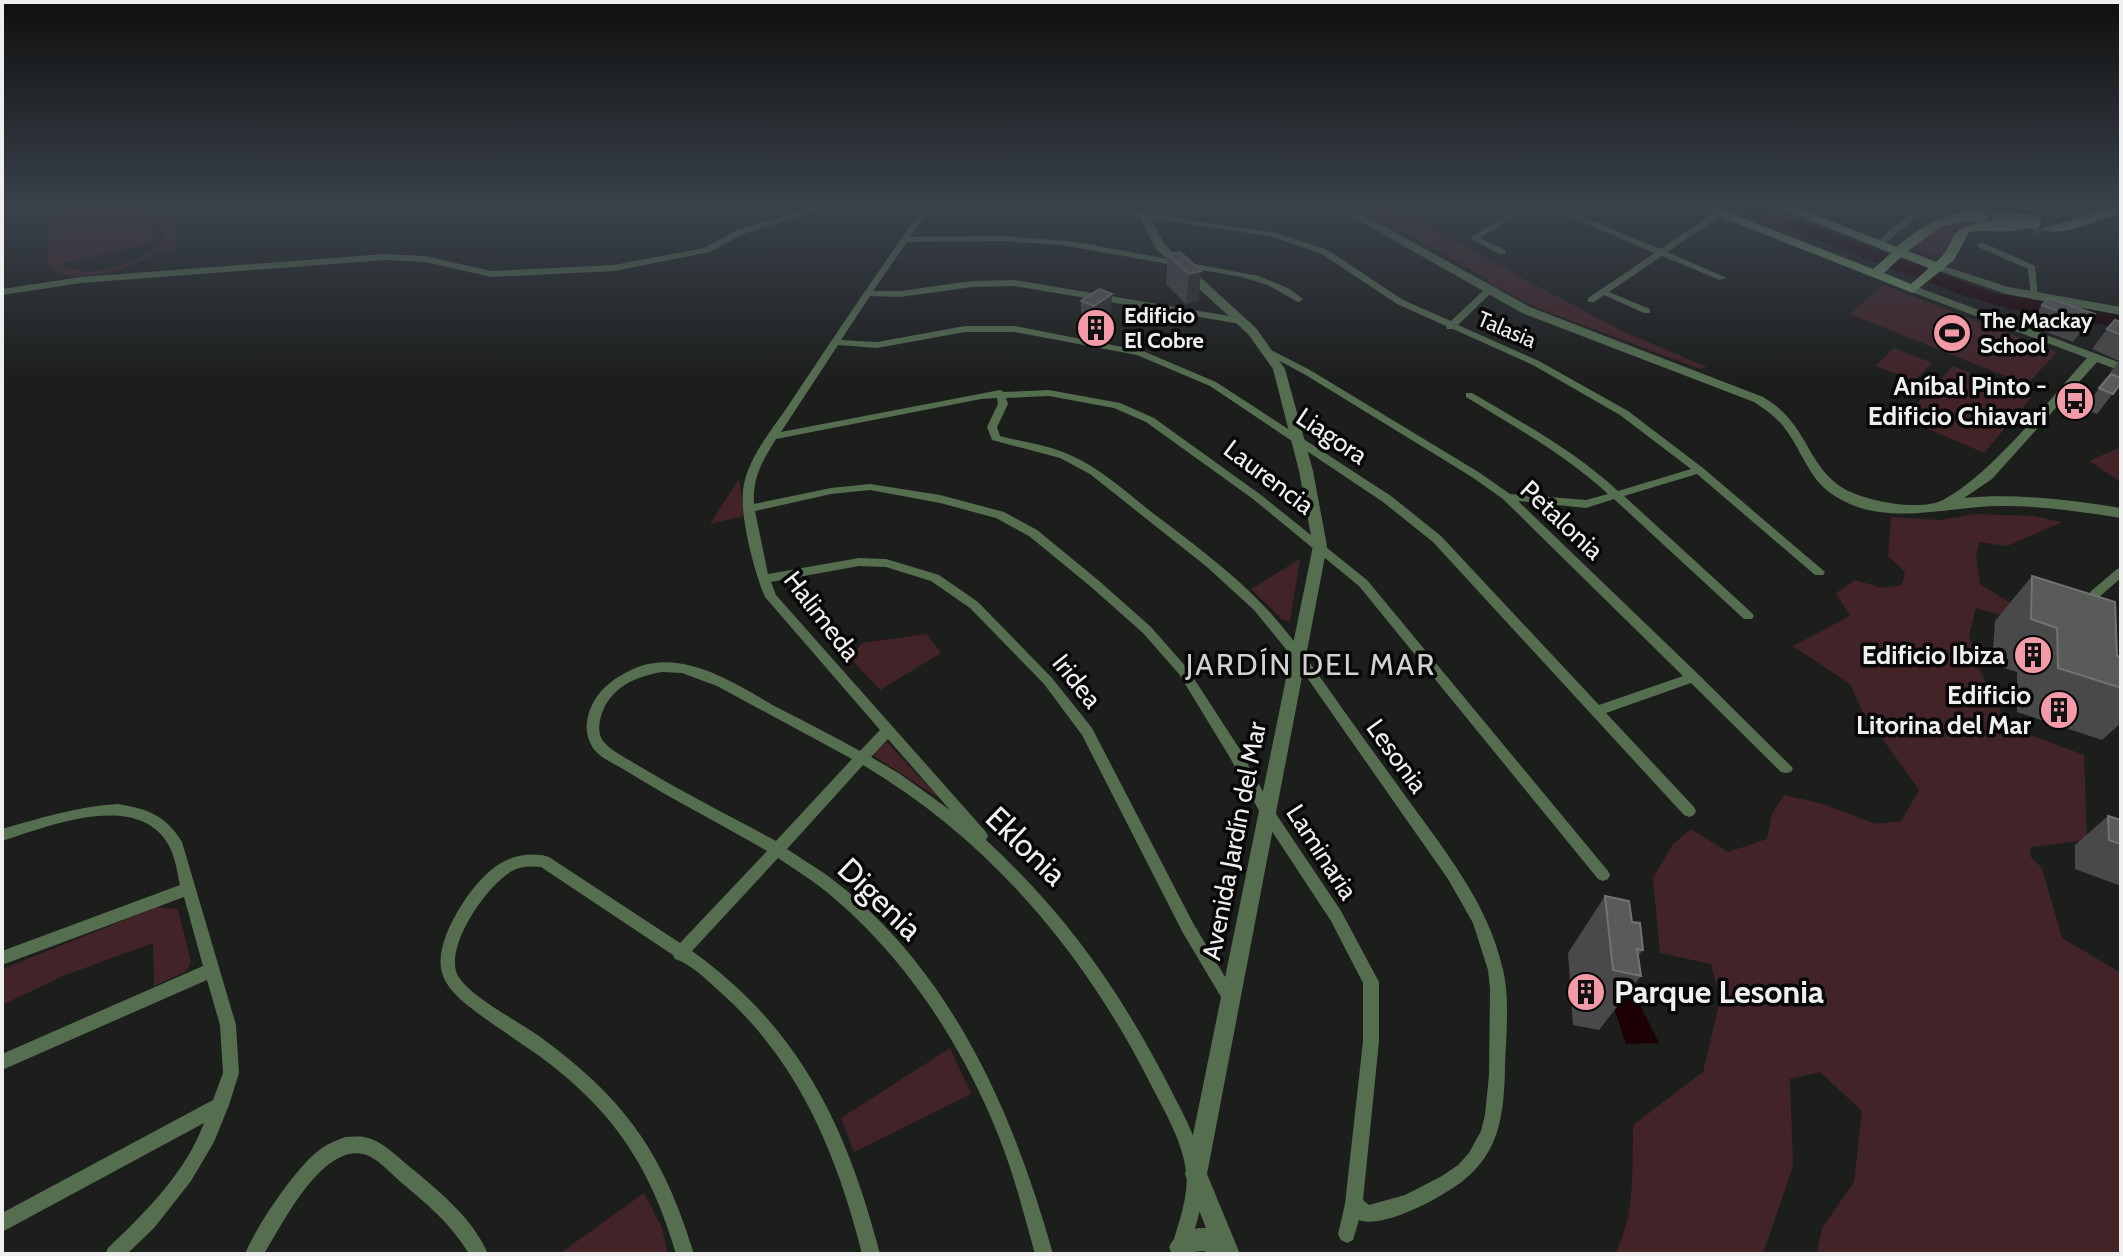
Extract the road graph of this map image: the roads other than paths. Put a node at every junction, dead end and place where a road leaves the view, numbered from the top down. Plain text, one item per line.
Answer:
1 (258, 267) edge
2 (458, 267) edge
3 (621, 267) edge
4 (885, 267) edge
5 (1181, 267) edge
6 (1190, 267) edge
7 (1347, 267) edge
8 (1445, 267) edge
9 (1640, 267) edge
10 (1696, 267) edge
11 (1867, 267) edge
12 (1884, 267) edge
13 (1933, 267) edge
14 (2029, 267) edge
15 (1937, 268) junction
16 (1879, 271) junction
17 (1723, 278) dead end
18 (1917, 286) junction
19 (1488, 291) junction
20 (2, 292) edge
21 (1603, 292) junction
22 (867, 293) junction
23 (2035, 297) junction
24 (1299, 299) dead end
25 (1591, 300) dead end
26 (1647, 311) dead end
27 (2121, 311) edge
28 (1241, 321) junction
29 (1450, 327) junction
30 (836, 342) junction
31 (1270, 353) junction
32 (2094, 358) junction
33 (2121, 367) edge
34 (1000, 393) junction
35 (1469, 395) dead end
36 (772, 437) junction
37 (1297, 438) junction
38 (1699, 470) junction
39 (1618, 496) junction
40 (1507, 497) junction
41 (1947, 503) junction
42 (750, 508) junction
43 (2121, 513) edge
44 (1320, 546) junction
45 (1819, 572) dead end
46 (2121, 572) edge
47 (763, 579) junction
48 (1748, 616) dead end
49 (2091, 629) edge
50 (1298, 656) junction
51 (1694, 677) junction
52 (618, 682) joint
53 (1597, 711) junction
54 (887, 731) junction
55 (860, 757) junction
56 (1786, 768) dead end
57 (1689, 811) dead end
58 (1267, 812) junction
59 (2, 835) edge
60 (775, 849) junction
61 (998, 857) junction
62 (1603, 875) dead end
63 (189, 888) junction
64 (680, 954) junction
65 (2, 958) edge
66 (212, 970) junction
67 (1229, 997) junction
68 (2, 1062) edge
69 (221, 1105) junction
70 (1196, 1174) junction
71 (1354, 1204) junction
72 (2, 1223) edge
73 (1347, 1234) dead end
74 (1180, 1251) edge
75 (1227, 1251) edge
76 (114, 1254) edge
77 (254, 1254) edge
78 (479, 1254) edge
79 (685, 1254) edge
80 (871, 1254) edge
81 (1044, 1254) edge

1 - 20 street
2 - 3 street
4 - 22 street, Halimeda
5 - 28 street, Avenida Jardín del Mar
6 - 24 street
7 - 29 street, Talasia
8 - 19 street
9 - 21 street
10 - 17 street
11 - 16 main road
12 - 16 main road
13 - 15 main road
14 - 23 street
15 - 18 main road
15 - 23 street
16 - 18 main road
18 - 32 street
19 - 29 street
19 - 41 street
21 - 25 street
21 - 26 street
22 - 28 street
22 - 30 street, Halimeda
23 - 27 street
28 - 31 street, Avenida Jardín del Mar
29 - 38 street, Talasia
30 - 36 street, Halimeda
30 - 37 street, Liagora
31 - 37 street, Avenida Jardín del Mar
31 - 40 street, Petalonia
32 - 33 street
32 - 41 street
34 - 36 street, Laurencia
34 - 44 street, Laurencia
34 - 50 street, Lesonia
35 - 39 street
36 - 42 street, Halimeda
37 - 44 street, Avenida Jardín del Mar
37 - 53 street, Liagora
38 - 39 street
38 - 45 street, Talasia
39 - 40 street
39 - 48 street
40 - 51 street, Petalonia
41 - 43 street
42 - 47 street, Halimeda
42 - 58 street, Laminaria
44 - 50 street, Avenida Jardín del Mar
44 - 62 street, Laurencia
46 - 49 street
47 - 54 street, Halimeda
47 - 67 street, Iridea
50 - 58 street, Avenida Jardín del Mar
50 - 71 street, Lesonia
51 - 53 street
51 - 56 street, Petalonia
52 - 55 street, Eklonia
52 - 60 street, Digenia
53 - 57 street, Liagora
54 - 55 street
54 - 61 street, Halimeda
55 - 60 street
55 - 61 street, Eklonia
58 - 67 street, Avenida Jardín del Mar
58 - 71 street, Laminaria
59 - 63 street
60 - 64 street
60 - 81 street, Digenia
61 - 70 street, Eklonia
63 - 65 street
63 - 66 street
64 - 79 street
64 - 80 street
66 - 68 street
66 - 69 street
67 - 70 street, Avenida Jardín del Mar
69 - 72 street
69 - 76 street
70 - 74 street, Avenida Jardín del Mar
70 - 75 street, Eklonia
71 - 73 street, Laminaria
74 - 75 street
77 - 78 street

